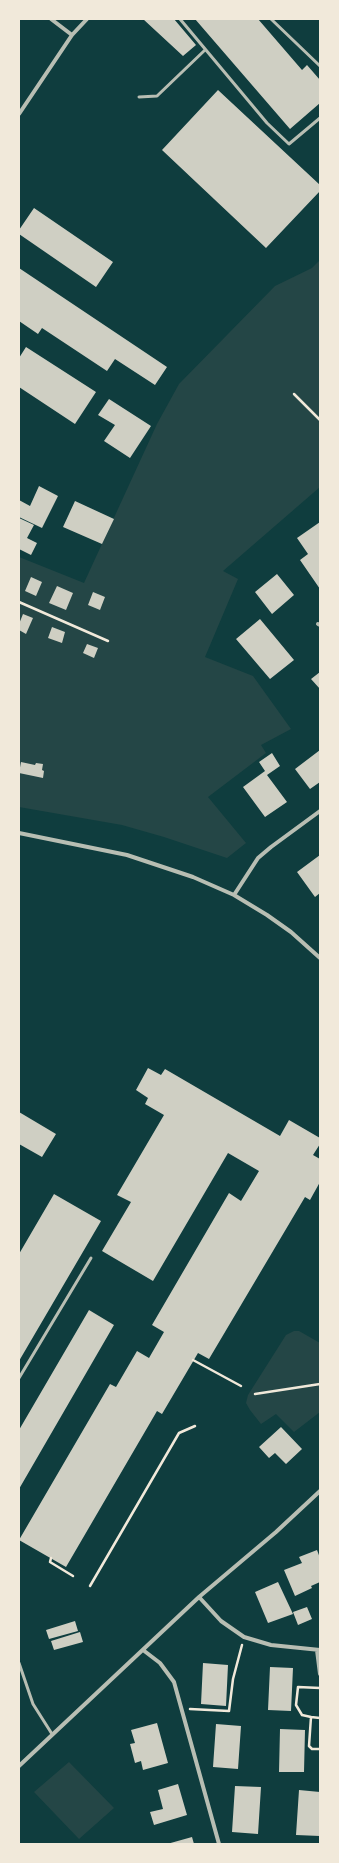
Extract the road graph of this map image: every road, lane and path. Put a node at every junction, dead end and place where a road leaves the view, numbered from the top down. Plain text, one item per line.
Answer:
1 (51, 19) edge
2 (87, 19) edge
3 (180, 19) edge
4 (272, 19) edge
5 (72, 35) junction
6 (205, 50) junction
7 (320, 66) edge
8 (139, 96) dead end
9 (19, 114) edge
10 (320, 118) edge
11 (294, 394) dead end
12 (320, 420) edge
13 (19, 602) edge
14 (108, 641) dead end
15 (320, 811) edge
16 (19, 834) edge
17 (234, 895) junction
18 (320, 958) edge
19 (91, 1258) dead end
20 (194, 1360) dead end
21 (19, 1378) edge
22 (320, 1384) edge
23 (241, 1386) dead end
24 (255, 1394) dead end
25 (195, 1426) dead end
26 (320, 1491) edge
27 (51, 1558) dead end
28 (73, 1576) dead end
29 (90, 1586) dead end
30 (199, 1597) junction
31 (244, 1637) junction
32 (143, 1650) junction
33 (318, 1650) edge
34 (19, 1663) edge
35 (320, 1674) edge
36 (320, 1688) edge
37 (182, 1708) junction
38 (311, 1717) junction
39 (320, 1718) edge
40 (52, 1734) junction
41 (320, 1749) edge
42 (19, 1766) edge
43 (219, 1844) edge

1 - 5 street
2 - 5 street
3 - 6 lane
4 - 7 lane
5 - 9 street
6 - 8 lane
6 - 10 lane
11 - 12 path
13 - 14 path
15 - 17 street
16 - 17 street
17 - 18 street
19 - 21 lane
20 - 23 path
22 - 24 path
25 - 29 path
26 - 30 street
27 - 28 path
30 - 31 street
30 - 32 street
31 - 33 street
31 - 37 path
32 - 37 street
32 - 40 street
33 - 35 street
34 - 40 lane
36 - 38 path
37 - 43 street
38 - 39 path
38 - 41 path
40 - 42 street

